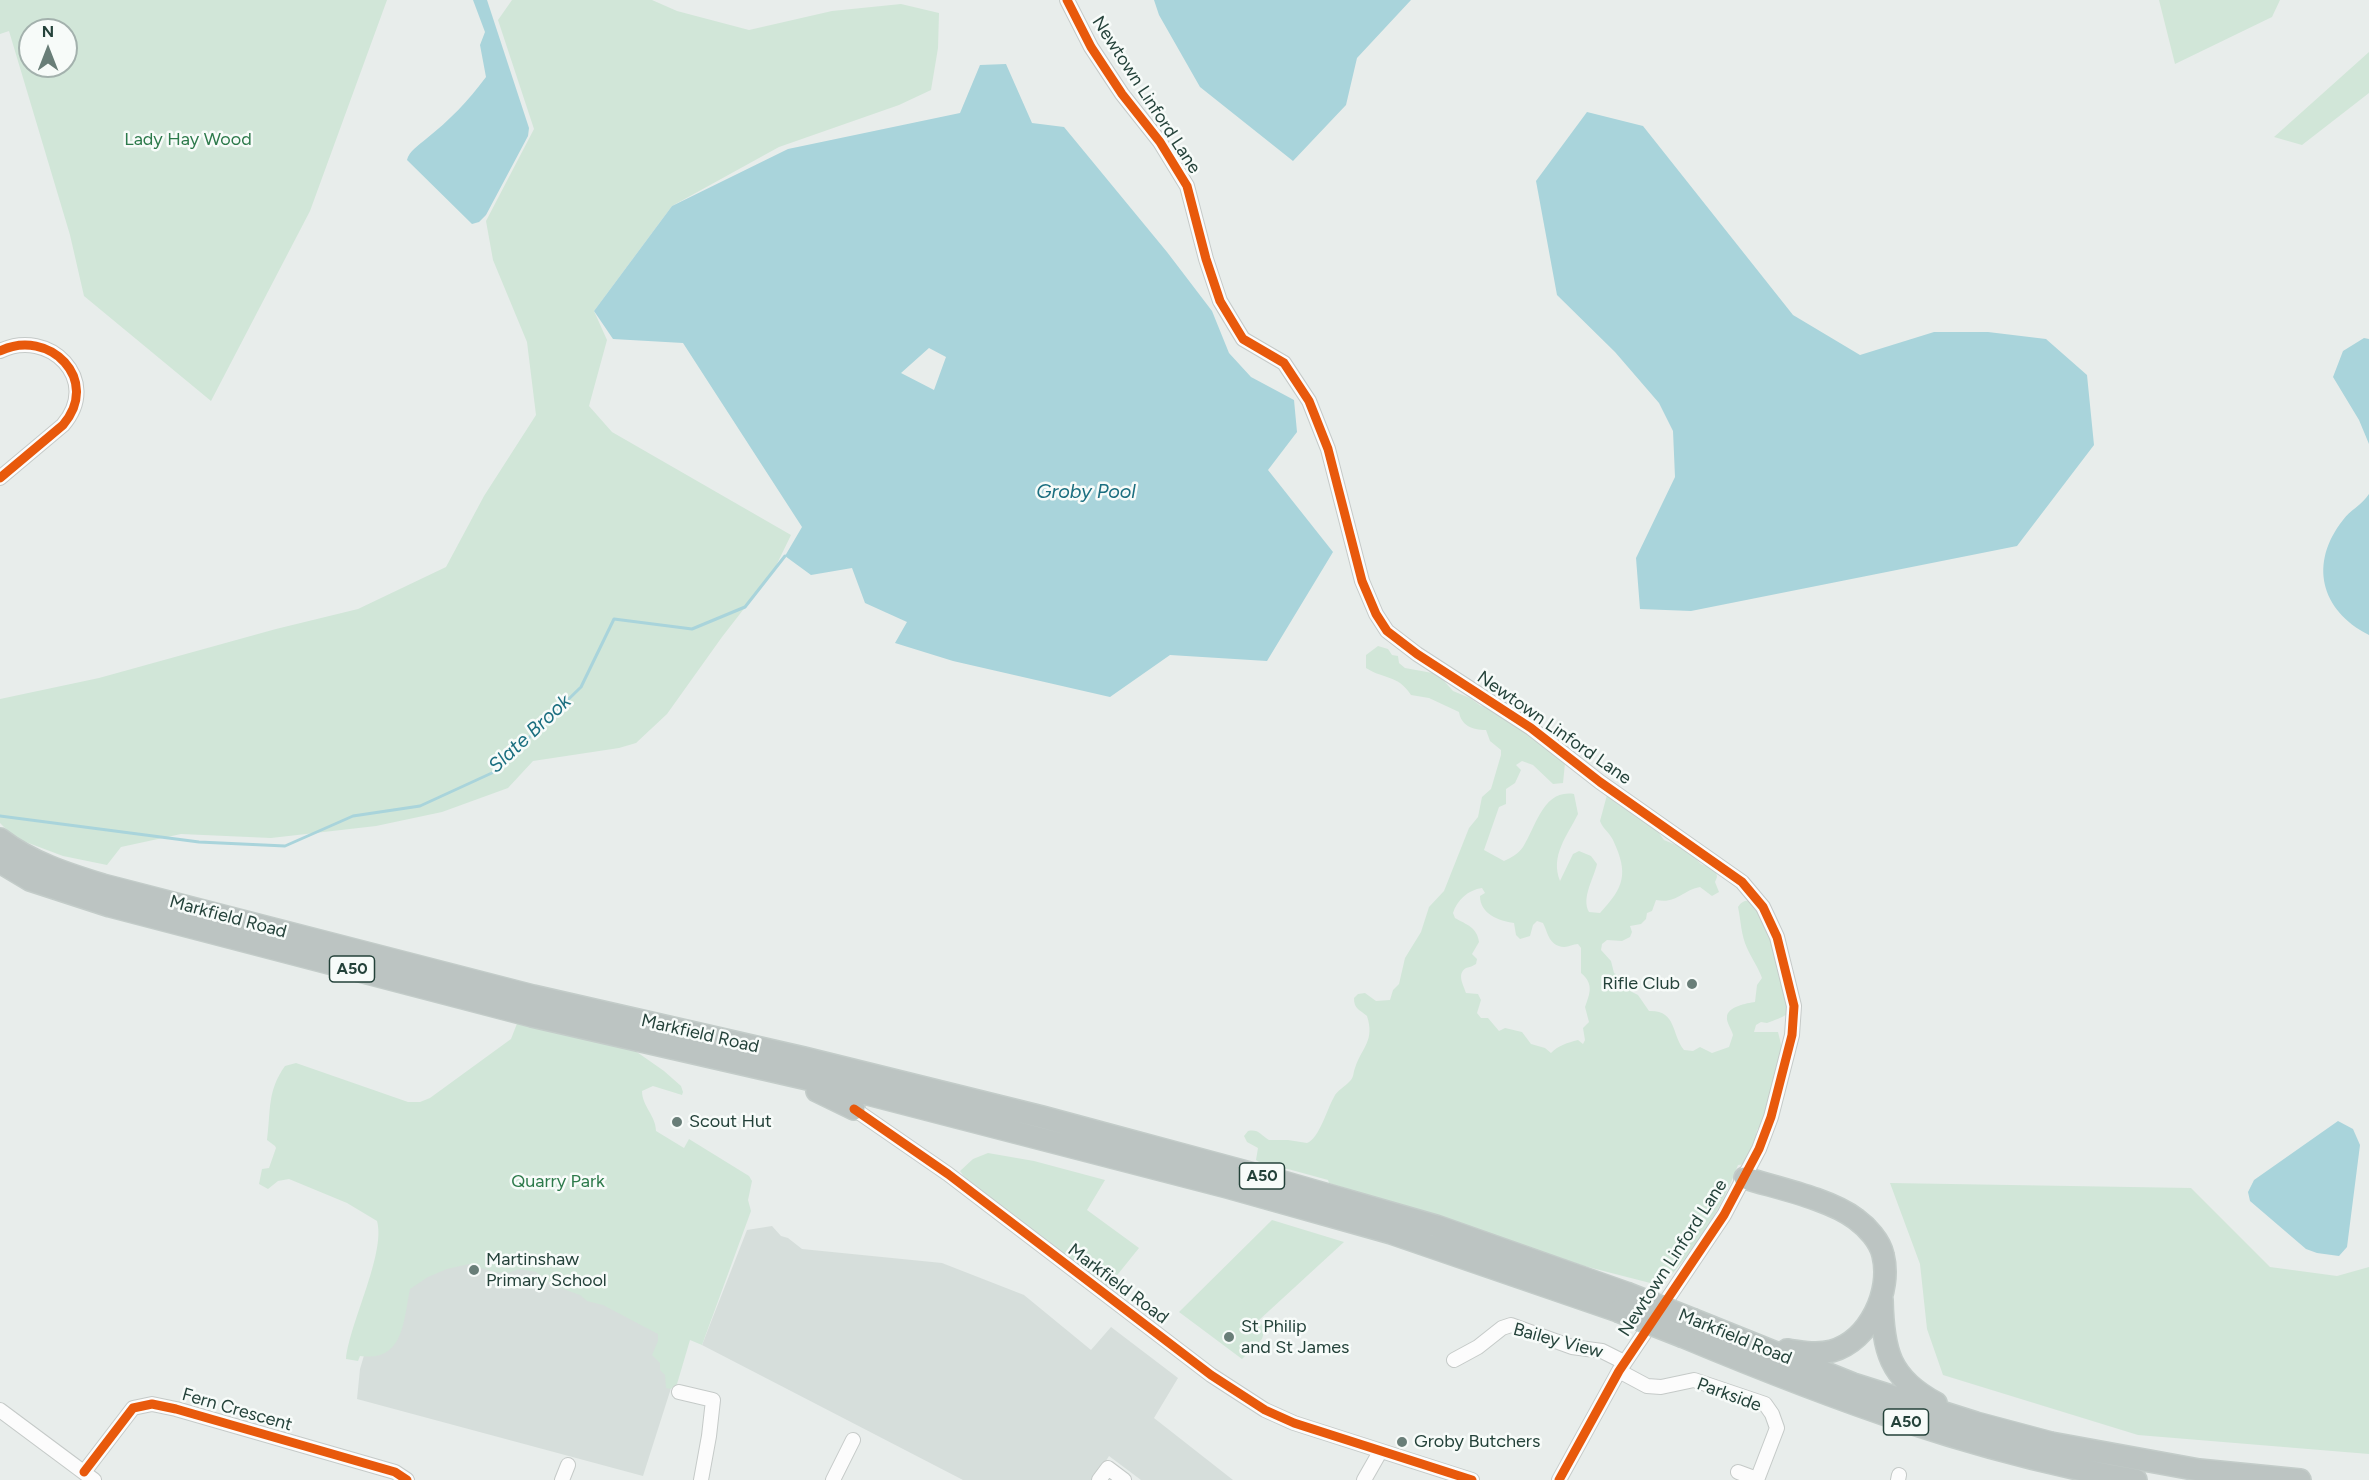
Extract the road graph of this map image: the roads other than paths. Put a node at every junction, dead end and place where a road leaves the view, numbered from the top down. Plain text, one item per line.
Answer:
1 (1067, 0) edge
2 (0, 351) edge
3 (0, 478) edge
4 (0, 839) edge
5 (0, 862) edge
6 (754, 1066) junction
7 (854, 1109) joint
8 (1745, 1178) junction
9 (1882, 1296) junction
10 (1622, 1302) junction
11 (1689, 1328) junction
12 (1759, 1346) junction
13 (1458, 1352) dead end
14 (1621, 1367) junction
15 (679, 1392) dead end
16 (0, 1410) edge
17 (1976, 1423) junction
18 (853, 1440) dead end
19 (1380, 1452) junction
20 (568, 1465) dead end
21 (1738, 1472) dead end
22 (89, 1476) edge
23 (407, 1480) edge
24 (561, 1480) edge
25 (701, 1480) edge
26 (833, 1480) edge
27 (1099, 1480) edge
28 (1124, 1480) edge
29 (1364, 1480) edge
30 (1472, 1480) edge
31 (1559, 1480) edge
32 (1757, 1480) edge
33 (2136, 1480) edge
34 (2300, 1480) edge

1 - 8 street, Newtown Linford Lane
2 - 3 street
4 - 10 highway, Markfield Road / A50
5 - 6 highway, Markfield Road / A50
6 - 7 highway
6 - 10 highway, Markfield Road / A50
7 - 19 street, Markfield Road
8 - 9 highway
8 - 14 street, Newtown Linford Lane
9 - 12 highway
9 - 17 highway
10 - 11 highway, Markfield Road / A50, bridge
11 - 12 highway, Markfield Road / A50
11 - 33 highway, Markfield Road / A50
12 - 17 highway, Markfield Road / A50
13 - 14 street, Bailey View
14 - 31 street, Newtown Linford Lane
14 - 32 street, Parkside
15 - 25 street
16 - 22 street
17 - 34 highway, Markfield Road / A50
18 - 26 street
19 - 29 street
19 - 30 street, Markfield Road
20 - 24 street
21 - 32 street, Parkside
22 - 23 street, Fern Crescent
27 - 28 street

